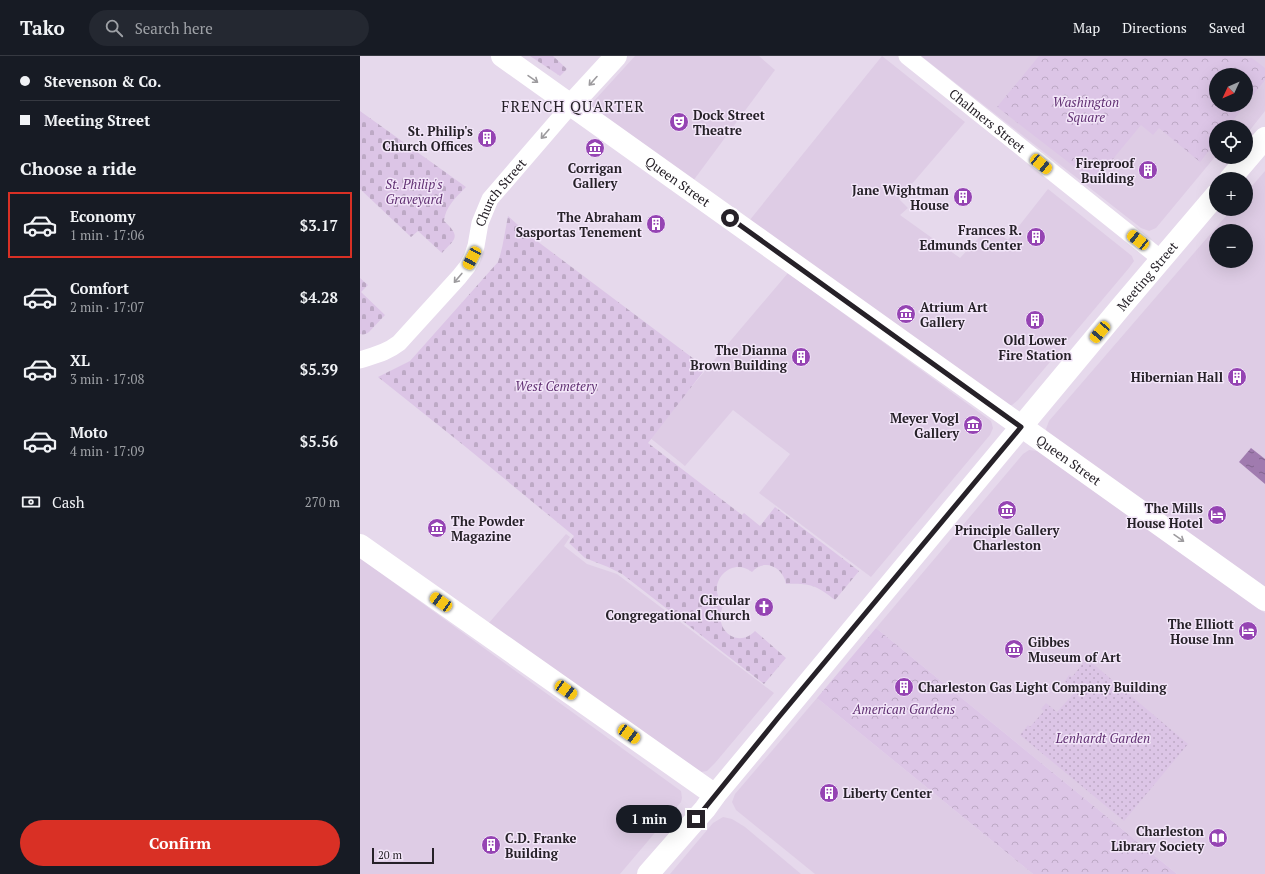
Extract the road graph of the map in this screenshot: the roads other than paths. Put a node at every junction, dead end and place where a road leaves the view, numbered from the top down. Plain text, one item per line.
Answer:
1 (502, 56) edge
2 (616, 56) edge
3 (907, 56) edge
4 (571, 105) junction
5 (1265, 138) edge
6 (1236, 172) edge
7 (1209, 203) edge
8 (1161, 259) junction
9 (360, 360) edge
10 (1021, 427) junction
11 (360, 545) edge
12 (1265, 600) edge
13 (715, 794) junction
14 (648, 874) edge

1 -> 4 street, Queen Street
2 -> 4 street, Church Street
3 - 8 street, Chalmers Street
4 -> 9 street, Church Street
4 - 10 street, Queen Street
5 - 6 street
7 - 8 street, Meeting Street
8 - 10 street, Meeting Street
10 -> 12 street, Queen Street
10 - 13 street, Meeting Street
11 - 13 street
13 - 14 street, Meeting Street

